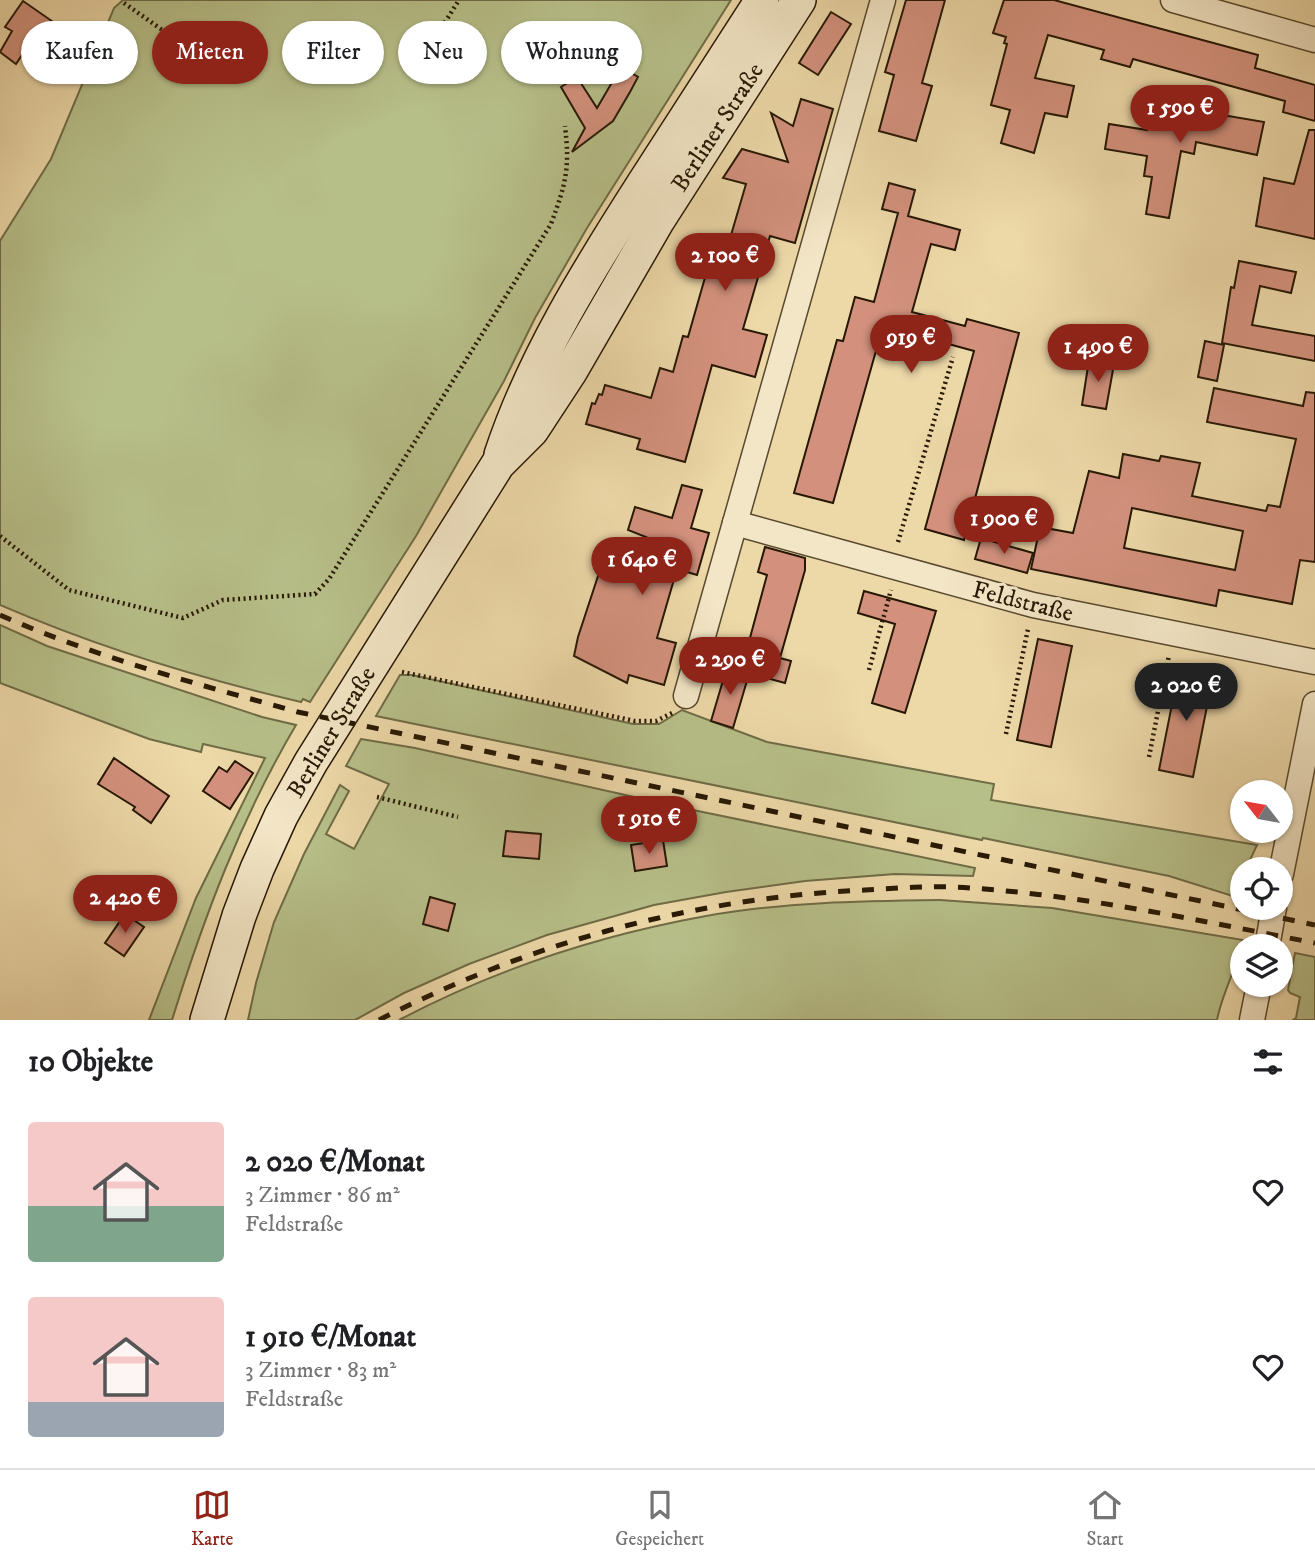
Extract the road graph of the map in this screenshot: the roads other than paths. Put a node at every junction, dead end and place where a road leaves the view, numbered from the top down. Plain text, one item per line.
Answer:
1 (762, 0) edge
2 (799, 0) edge
3 (883, 0) edge
4 (1173, 0) edge
5 (1315, 40) edge
6 (498, 464) junction
7 (735, 523) junction
8 (1315, 662) edge
9 (685, 696) road end
10 (1315, 704) edge
11 (1284, 857) edge
12 (1257, 997) edge
13 (207, 1020) edge
14 (1252, 1020) edge

1 - 6 main road, Berliner Straße
2 - 6 main road, Berliner Straße
3 - 7 street
4 - 5 street
6 - 13 main road, Berliner Straße
7 - 8 street, Feldstraße
7 - 9 street
10 - 11 street
12 - 14 street

